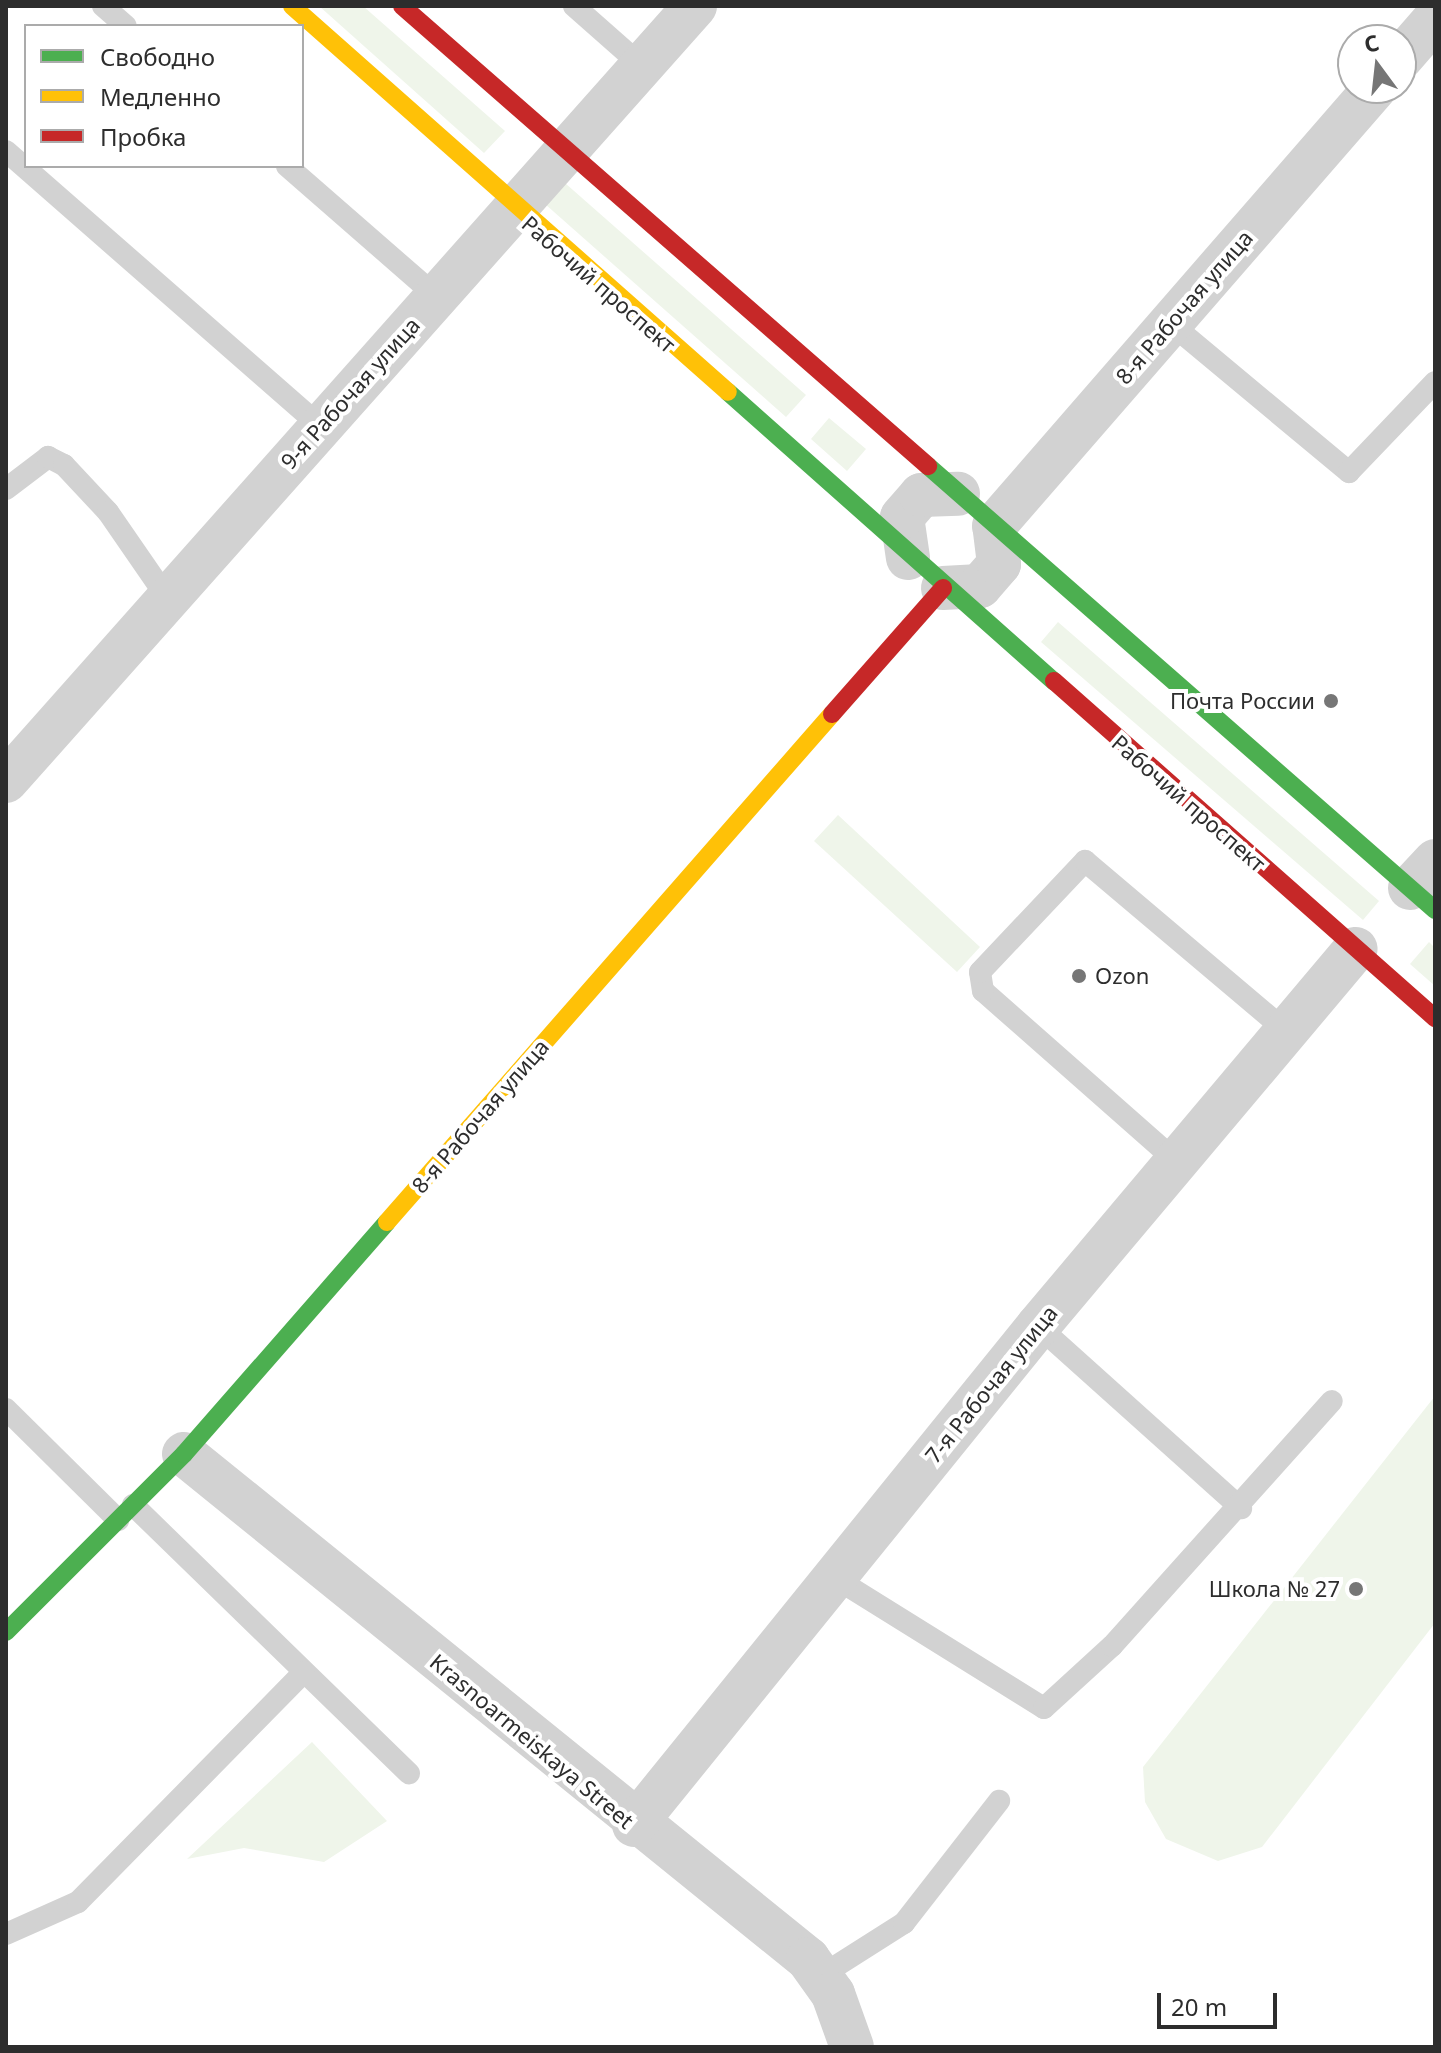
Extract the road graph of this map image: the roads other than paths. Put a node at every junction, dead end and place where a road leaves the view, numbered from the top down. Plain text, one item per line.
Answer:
1 (103, 6) edge
2 (292, 6) edge
3 (402, 6) edge
4 (574, 6) edge
5 (695, 6) edge
6 (1435, 19) edge
7 (124, 24) edge
8 (1417, 40) edge
9 (642, 66) junction
10 (1361, 104) edge
11 (6, 151) edge
12 (566, 151) junction
13 (24, 167) edge
14 (25, 168) edge
15 (289, 168) edge
16 (514, 209) junction
17 (436, 296) junction
18 (1170, 323) junction
19 (1435, 382) edge
20 (321, 427) junction
21 (6, 489) edge
22 (958, 494) junction
23 (994, 526) junction
24 (908, 558) junction
25 (943, 588) junction
26 (168, 599) junction
27 (6, 781) edge
28 (1427, 886) edge
29 (1356, 949) junction
30 (1435, 1018) edge
31 (1285, 1030) junction
32 (1176, 1161) junction
33 (1038, 1326) junction
34 (1332, 1401) dead end
35 (6, 1409) edge
36 (184, 1454) junction
37 (1241, 1508) junction
38 (126, 1513) junction
39 (835, 1578) junction
40 (6, 1632) edge
41 (304, 1672) junction
42 (409, 1773) dead end
43 (999, 1801) dead end
44 (634, 1825) junction
45 (6, 1934) edge
46 (822, 1975) junction
47 (852, 2047) edge

1 - 7 lane
2 - 16 street, Рабочий проспект
3 - 12 street
4 - 9 lane
5 - 9 street, 9-я Рабочая улица
6 - 8 street
9 - 12 street, 9-я Рабочая улица
10 - 18 street, 8-я Рабочая улица
11 - 13 lane
12 - 16 street, 9-я Рабочая улица
12 - 22 street
14 - 20 lane
15 - 17 lane
16 - 17 street, 9-я Рабочая улица
16 - 24 street, Рабочий проспект
17 - 20 street, 9-я Рабочая улица
18 - 19 lane
18 - 23 street, 8-я Рабочая улица
20 - 26 street, 9-я Рабочая улица
21 - 26 lane
22 - 23 street
22 - 24 street
23 - 25 street
23 - 28 street
24 - 25 street, Рабочий проспект
25 - 29 street, Рабочий проспект
25 - 36 street, 8-я Рабочая улица
26 - 27 street, 9-я Рабочая улица
29 - 30 street, Рабочий проспект
29 - 31 street, 7-я Рабочая улица
31 - 32 street, 7-я Рабочая улица
31 - 32 lane
32 - 33 street, 7-я Рабочая улица
33 - 37 lane
33 - 39 street, 7-я Рабочая улица
34 - 37 lane
35 - 38 lane
36 - 38 street, 8-я Рабочая улица
36 - 44 street, Krasnoarmeiskaya Street
37 - 39 lane
38 - 40 street, 8-я Рабочая улица
38 - 41 lane
39 - 44 street, 7-я Рабочая улица
41 - 42 lane
41 - 45 lane
43 - 46 lane
44 - 46 street, Krasnoarmeiskaya Street
46 - 47 street, Krasnoarmeiskaya Street

